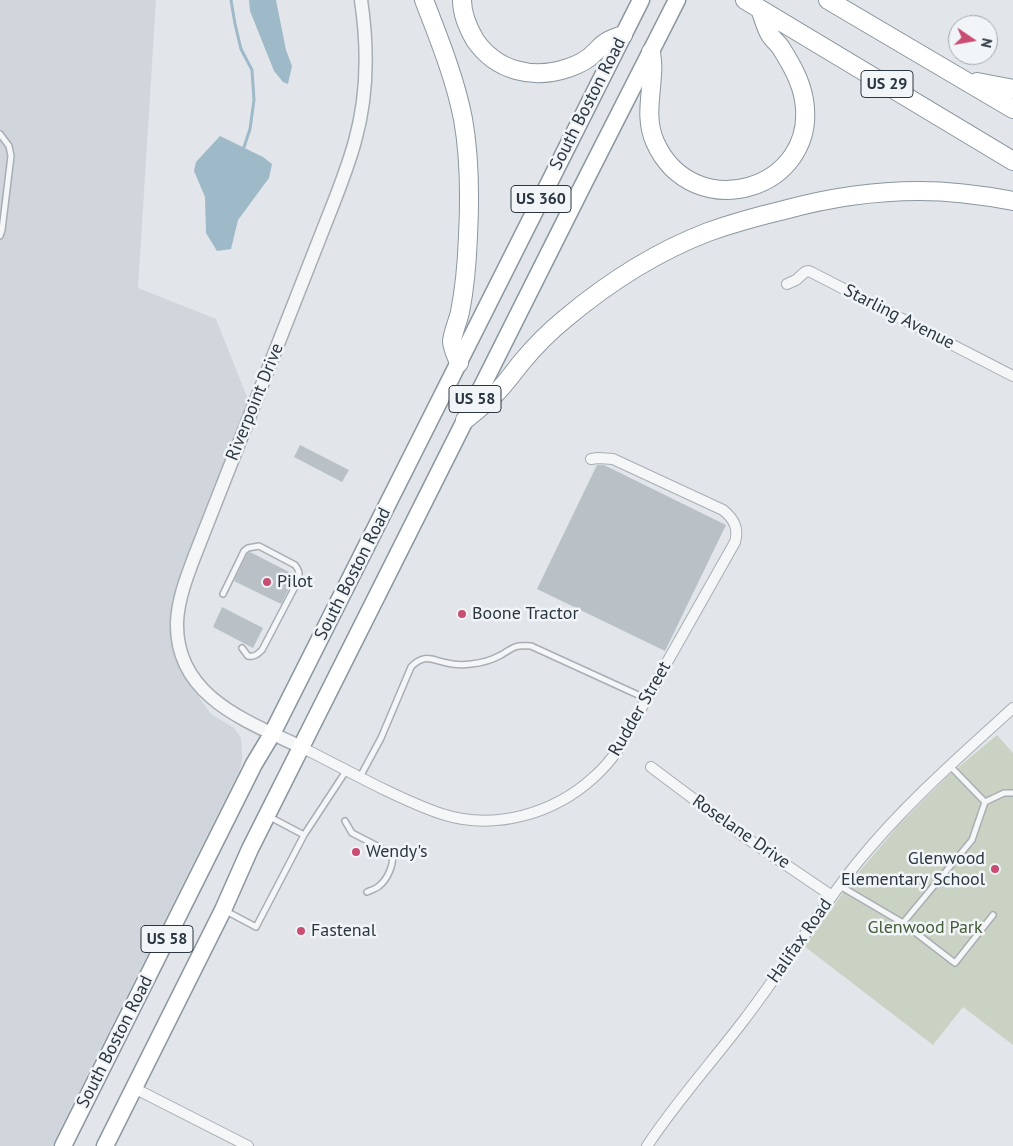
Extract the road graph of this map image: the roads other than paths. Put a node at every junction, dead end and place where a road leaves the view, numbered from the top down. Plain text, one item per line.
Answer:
1 (361, 0) edge
2 (424, 0) edge
3 (462, 0) edge
4 (641, 0) edge
5 (828, 0) edge
6 (752, 4) edge
7 (673, 7) edge
8 (623, 35) junction
9 (651, 52) junction
10 (964, 80) junction
11 (1013, 89) edge
12 (1013, 109) edge
13 (0, 134) edge
14 (1013, 161) edge
15 (1013, 201) edge
16 (0, 236) edge
17 (787, 284) dead end
18 (459, 363) junction
19 (1013, 376) edge
20 (465, 420) junction
21 (591, 459) dead end
22 (222, 594) dead end
23 (242, 648) dead end
24 (647, 698) junction
25 (1013, 708) edge
26 (272, 734) junction
27 (301, 747) junction
28 (950, 766) junction
29 (651, 767) dead end
30 (346, 770) junction
31 (360, 777) junction
32 (1013, 793) edge
33 (985, 802) junction
34 (267, 815) junction
35 (345, 822) dead end
36 (304, 835) junction
37 (840, 886) junction
38 (368, 892) dead end
39 (832, 896) junction
40 (223, 910) junction
41 (993, 915) dead end
42 (903, 923) junction
43 (134, 1088) junction
44 (63, 1146) edge
45 (105, 1146) edge
46 (248, 1146) edge
47 (647, 1146) edge

1 - 26 street, Riverpoint Drive
2 - 18 highway, US 58
3 - 8 highway
4 - 8 highway, South Boston Road / US 360
5 - 10 highway, US 29
6 - 9 highway
6 - 14 highway, US 29
7 - 9 highway, South Boston Road / US 58
8 - 18 highway, South Boston Road / US 360
9 - 20 highway, South Boston Road / US 58
10 - 11 highway
10 - 12 highway, US 29
13 - 16 lane
15 - 20 highway
17 - 19 street, Starling Avenue
18 - 26 highway, South Boston Road / US 58
20 - 27 highway, South Boston Road / US 58
21 - 24 street, Rudder Street
22 - 23 lane
24 - 31 street, Rudder Street
24 - 31 lane
25 - 28 street, Halifax Road
26 - 27 street, Riverpoint Drive
26 - 44 highway, South Boston Road / US 58
27 - 30 street, Rudder Street
27 - 34 highway, South Boston Road / US 58
28 - 33 lane
28 - 37 street, Halifax Road
29 - 39 street, Roselane Drive
30 - 31 street, Rudder Street
30 - 36 lane
32 - 33 lane
33 - 42 lane
34 - 36 lane
34 - 40 highway, South Boston Road / US 58
35 - 38 lane
36 - 40 lane
37 - 39 street, Halifax Road
37 - 42 lane
39 - 47 street, Halifax Road
40 - 43 highway, South Boston Road / US 58
41 - 42 lane
43 - 45 highway, South Boston Road / US 58
43 - 46 street

